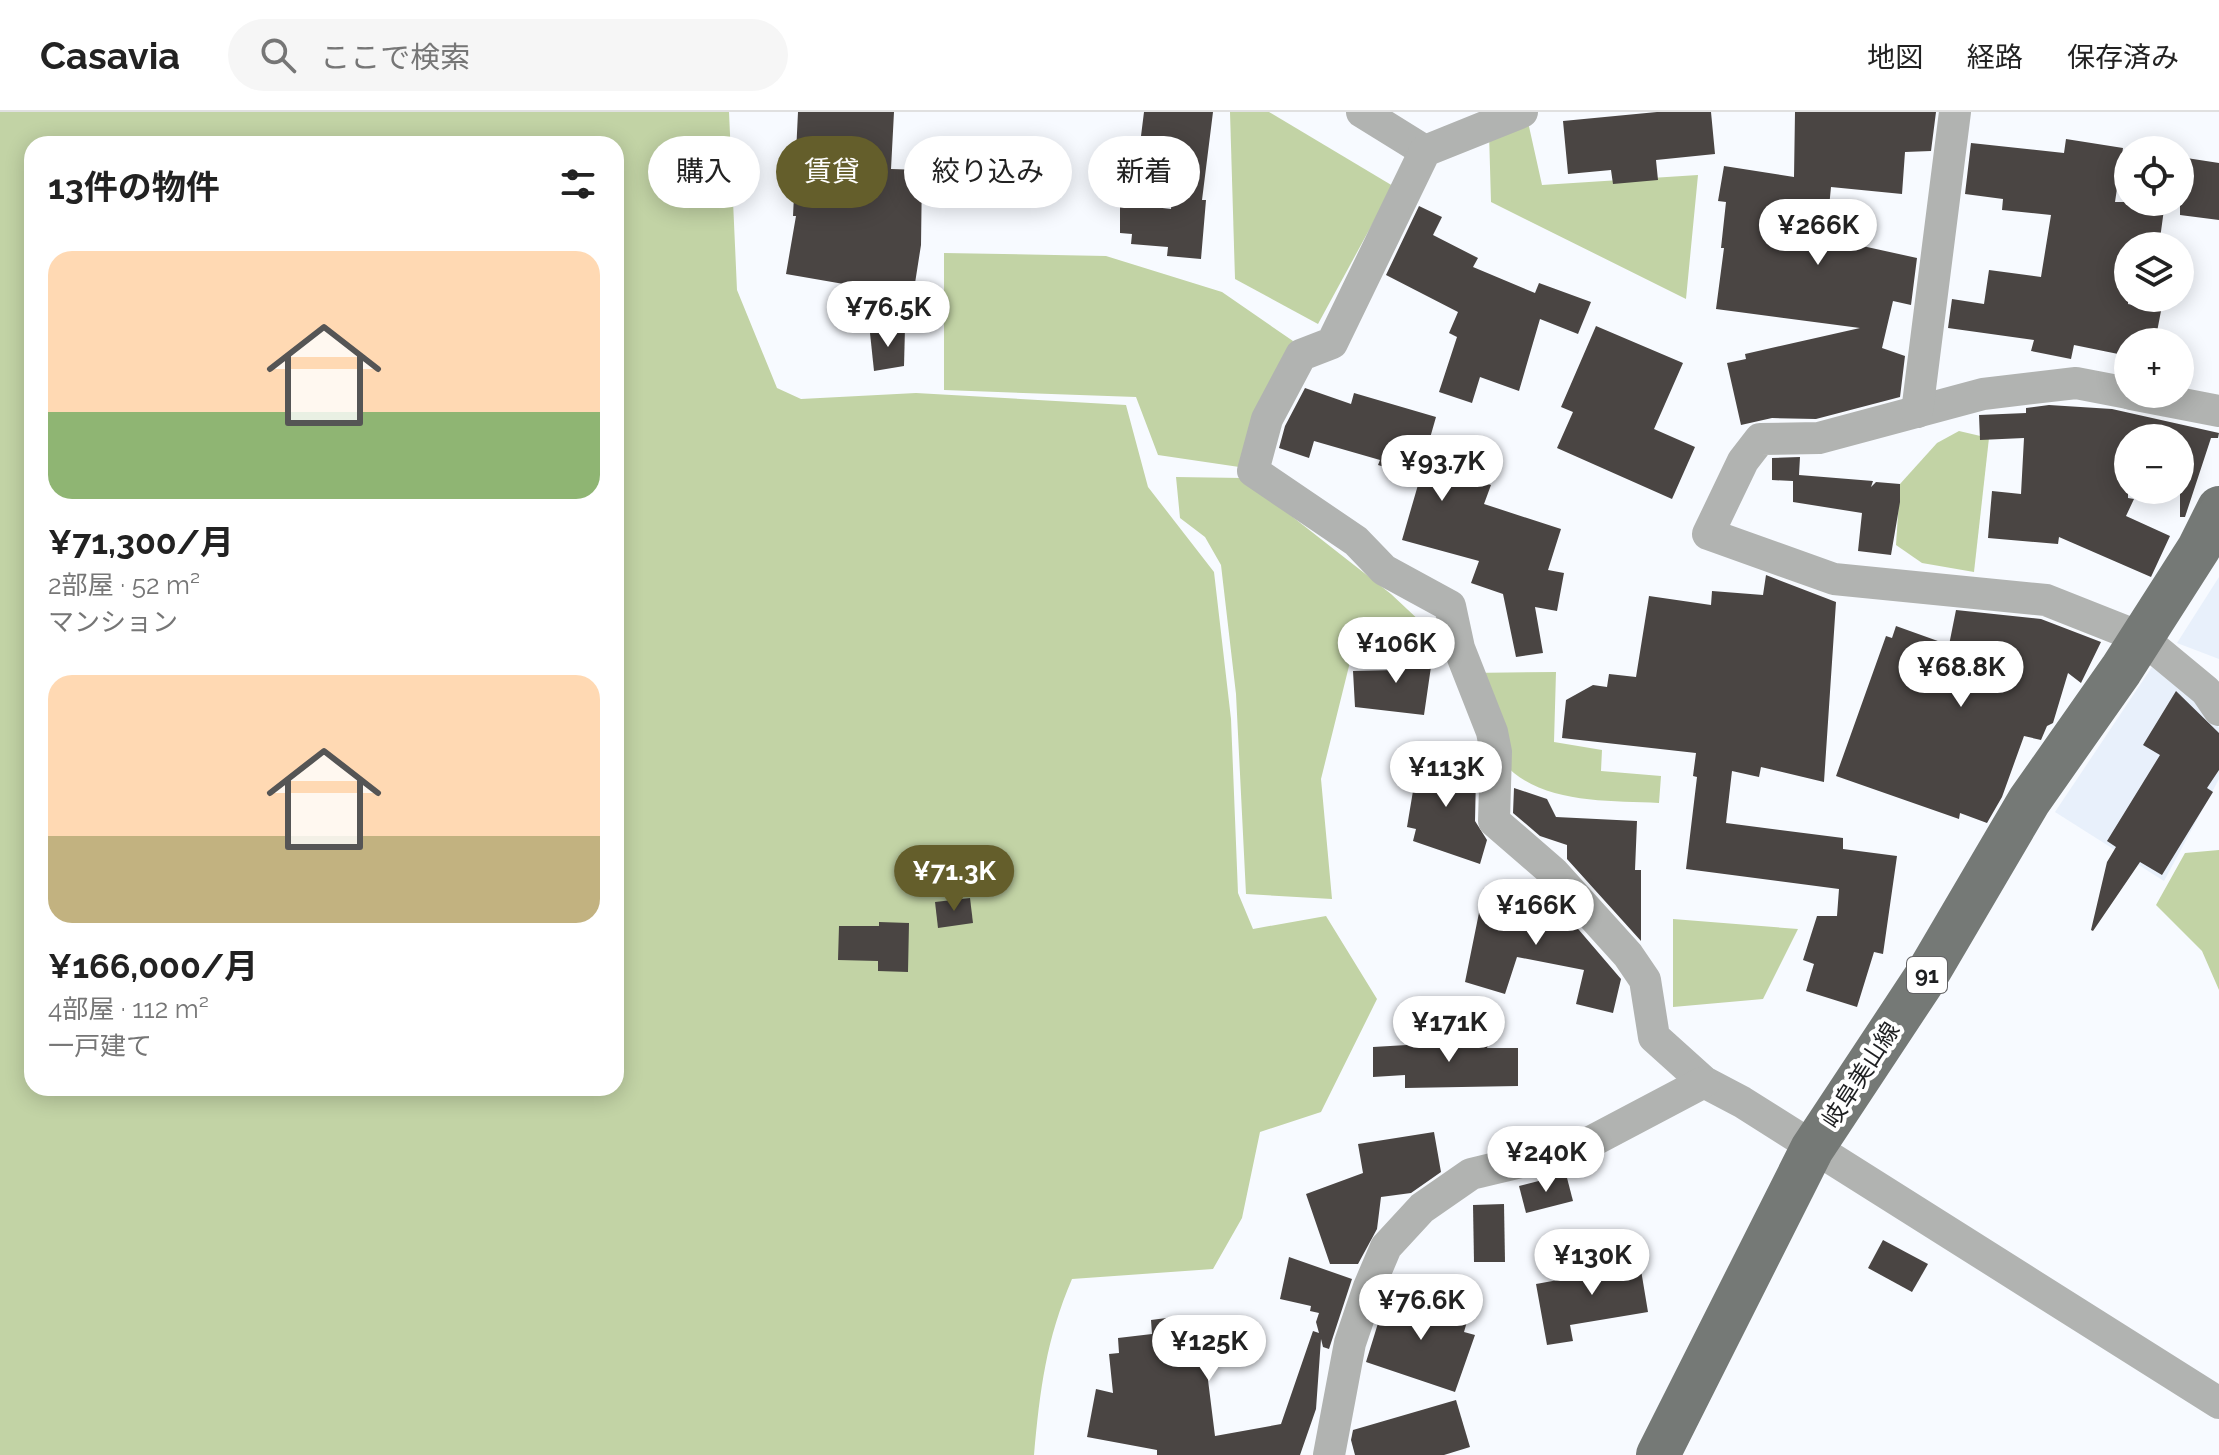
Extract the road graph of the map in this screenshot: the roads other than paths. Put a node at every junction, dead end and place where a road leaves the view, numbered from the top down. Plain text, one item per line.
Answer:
1 (1362, 112) edge
2 (1522, 112) edge
3 (1955, 112) edge
4 (1425, 151) junction
5 (2114, 391) edge
6 (2194, 406) edge
7 (2219, 411) edge
8 (1917, 412) junction
9 (2219, 508) edge
10 (2209, 553) edge
11 (2142, 638) junction
12 (2219, 710) edge
13 (1704, 1082) junction
14 (1812, 1149) junction
15 (2219, 1403) edge
16 (1329, 1455) edge
17 (1658, 1455) edge

1 - 4 street
2 - 4 street
3 - 8 street
4 - 13 street
5 - 8 street
6 - 7 street
8 - 11 street
9 - 10 main road, 岐阜美山線 / 91
10 - 11 main road, 岐阜美山線 / 91
11 - 12 street
11 - 14 main road, 岐阜美山線 / 91
13 - 14 street
13 - 16 street
14 - 15 street
14 - 17 main road, 岐阜美山線 / 91

